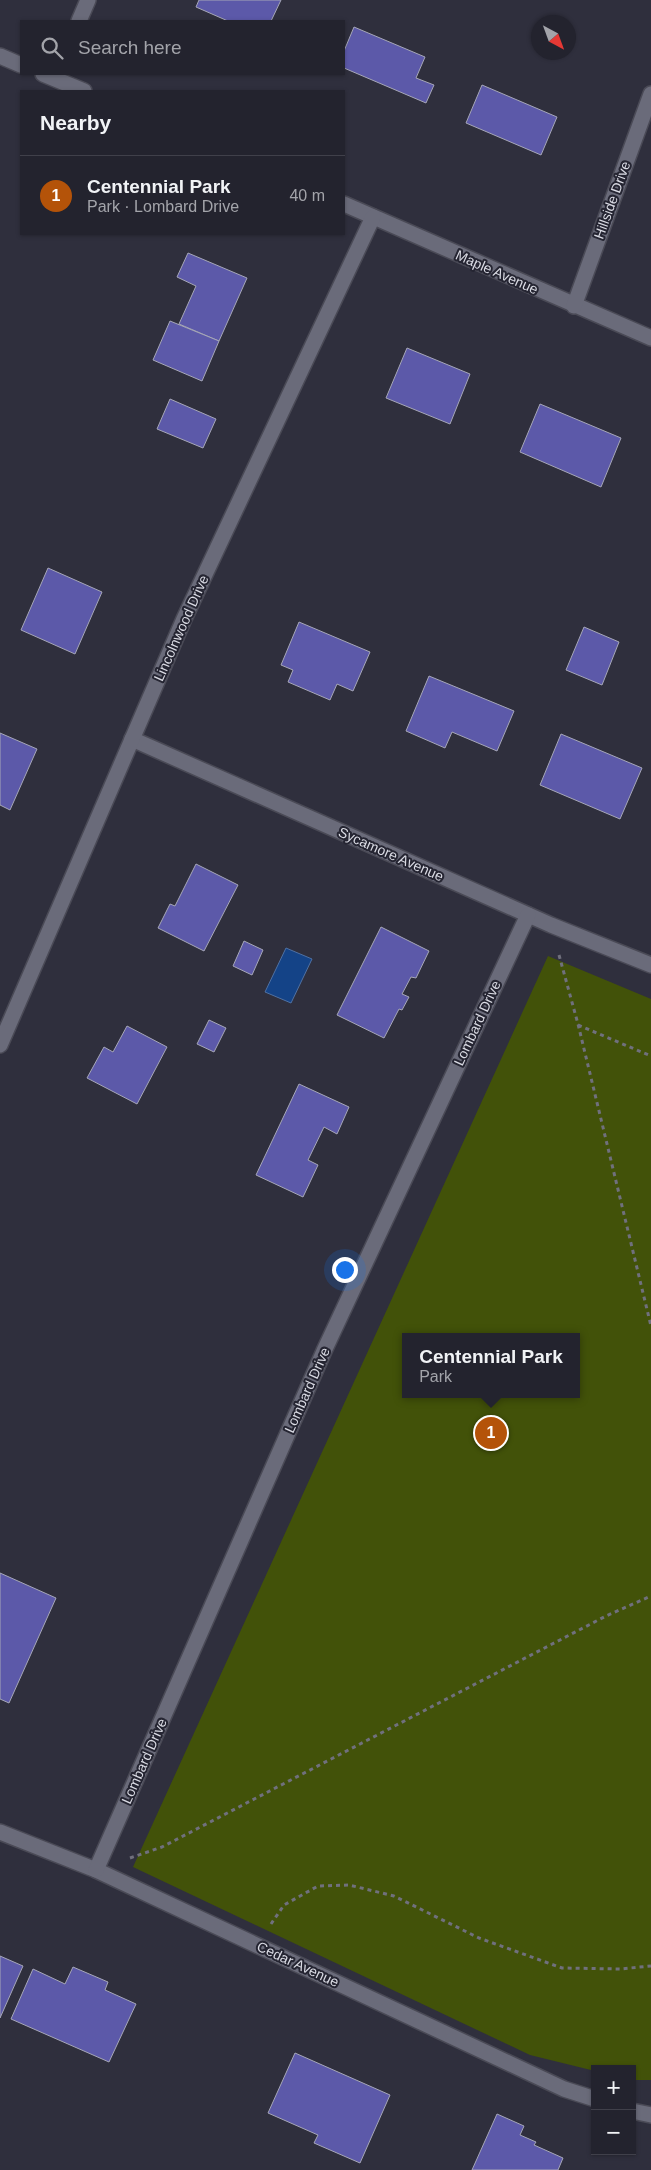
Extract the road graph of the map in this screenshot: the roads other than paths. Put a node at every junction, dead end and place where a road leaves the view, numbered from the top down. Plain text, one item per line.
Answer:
1 (88, 0) edge
2 (79, 20) edge
3 (0, 56) edge
4 (20, 65) edge
5 (52, 76) edge
6 (82, 90) edge
7 (651, 94) edge
8 (345, 204) edge
9 (372, 217) junction
10 (574, 306) junction
11 (651, 338) edge
12 (132, 739) junction
13 (528, 915) junction
14 (651, 965) edge
15 (0, 1045) edge
16 (0, 1832) edge
17 (96, 1870) junction
18 (591, 2098) edge
19 (636, 2112) edge
20 (651, 2115) edge

1 - 2 street
3 - 4 street
5 - 6 street
7 - 10 street, Hillside Drive
8 - 9 street, Maple Avenue
9 - 10 street, Maple Avenue
9 - 12 street, Lincolnwood Drive
10 - 11 street, Maple Avenue
12 - 13 street, Sycamore Avenue
12 - 15 street, Lincolnwood Drive
13 - 14 street, Sycamore Avenue
13 - 17 street, Lombard Drive
16 - 17 street, Cedar Avenue
17 - 18 street, Cedar Avenue
19 - 20 street

